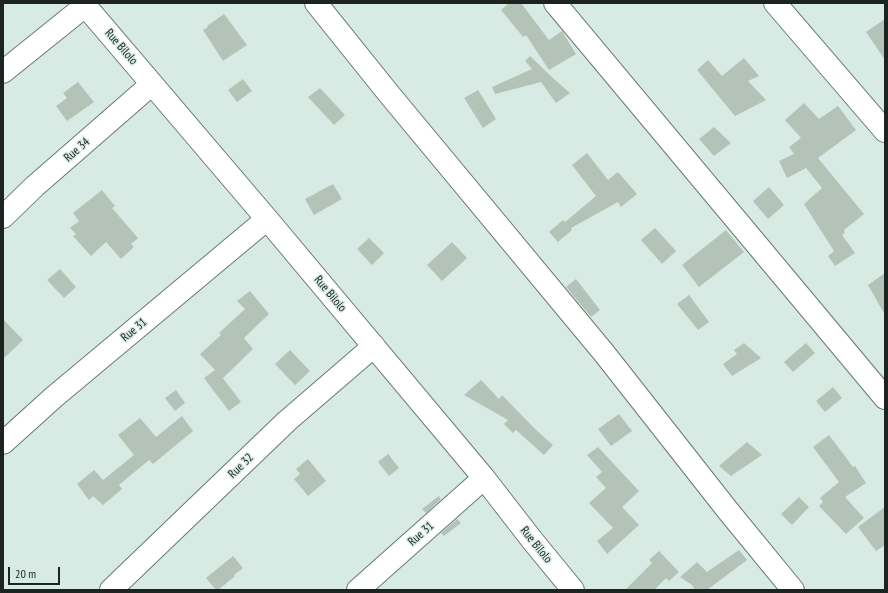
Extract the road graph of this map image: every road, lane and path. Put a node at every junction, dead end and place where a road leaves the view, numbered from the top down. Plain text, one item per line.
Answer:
1 (316, 3) edge
2 (555, 3) edge
3 (775, 3) edge
4 (84, 4) edge
5 (3, 72) edge
6 (152, 84) junction
7 (885, 131) edge
8 (3, 217) edge
9 (267, 219) junction
10 (374, 346) junction
11 (885, 398) edge
12 (3, 443) edge
13 (484, 478) junction
14 (111, 590) edge
15 (358, 590) edge
16 (573, 590) edge
17 (793, 590) edge

1 - 17 street
2 - 11 street
3 - 7 street
4 - 5 street
4 - 6 street, Rue Bilolo
6 - 8 street, Rue 34
6 - 9 street, Rue Bilolo
9 - 10 street, Rue Bilolo
9 - 12 street, Rue 31
10 - 13 street, Rue Bilolo
10 - 14 street, Rue 32
13 - 15 street, Rue 31
13 - 16 street, Rue Bilolo

